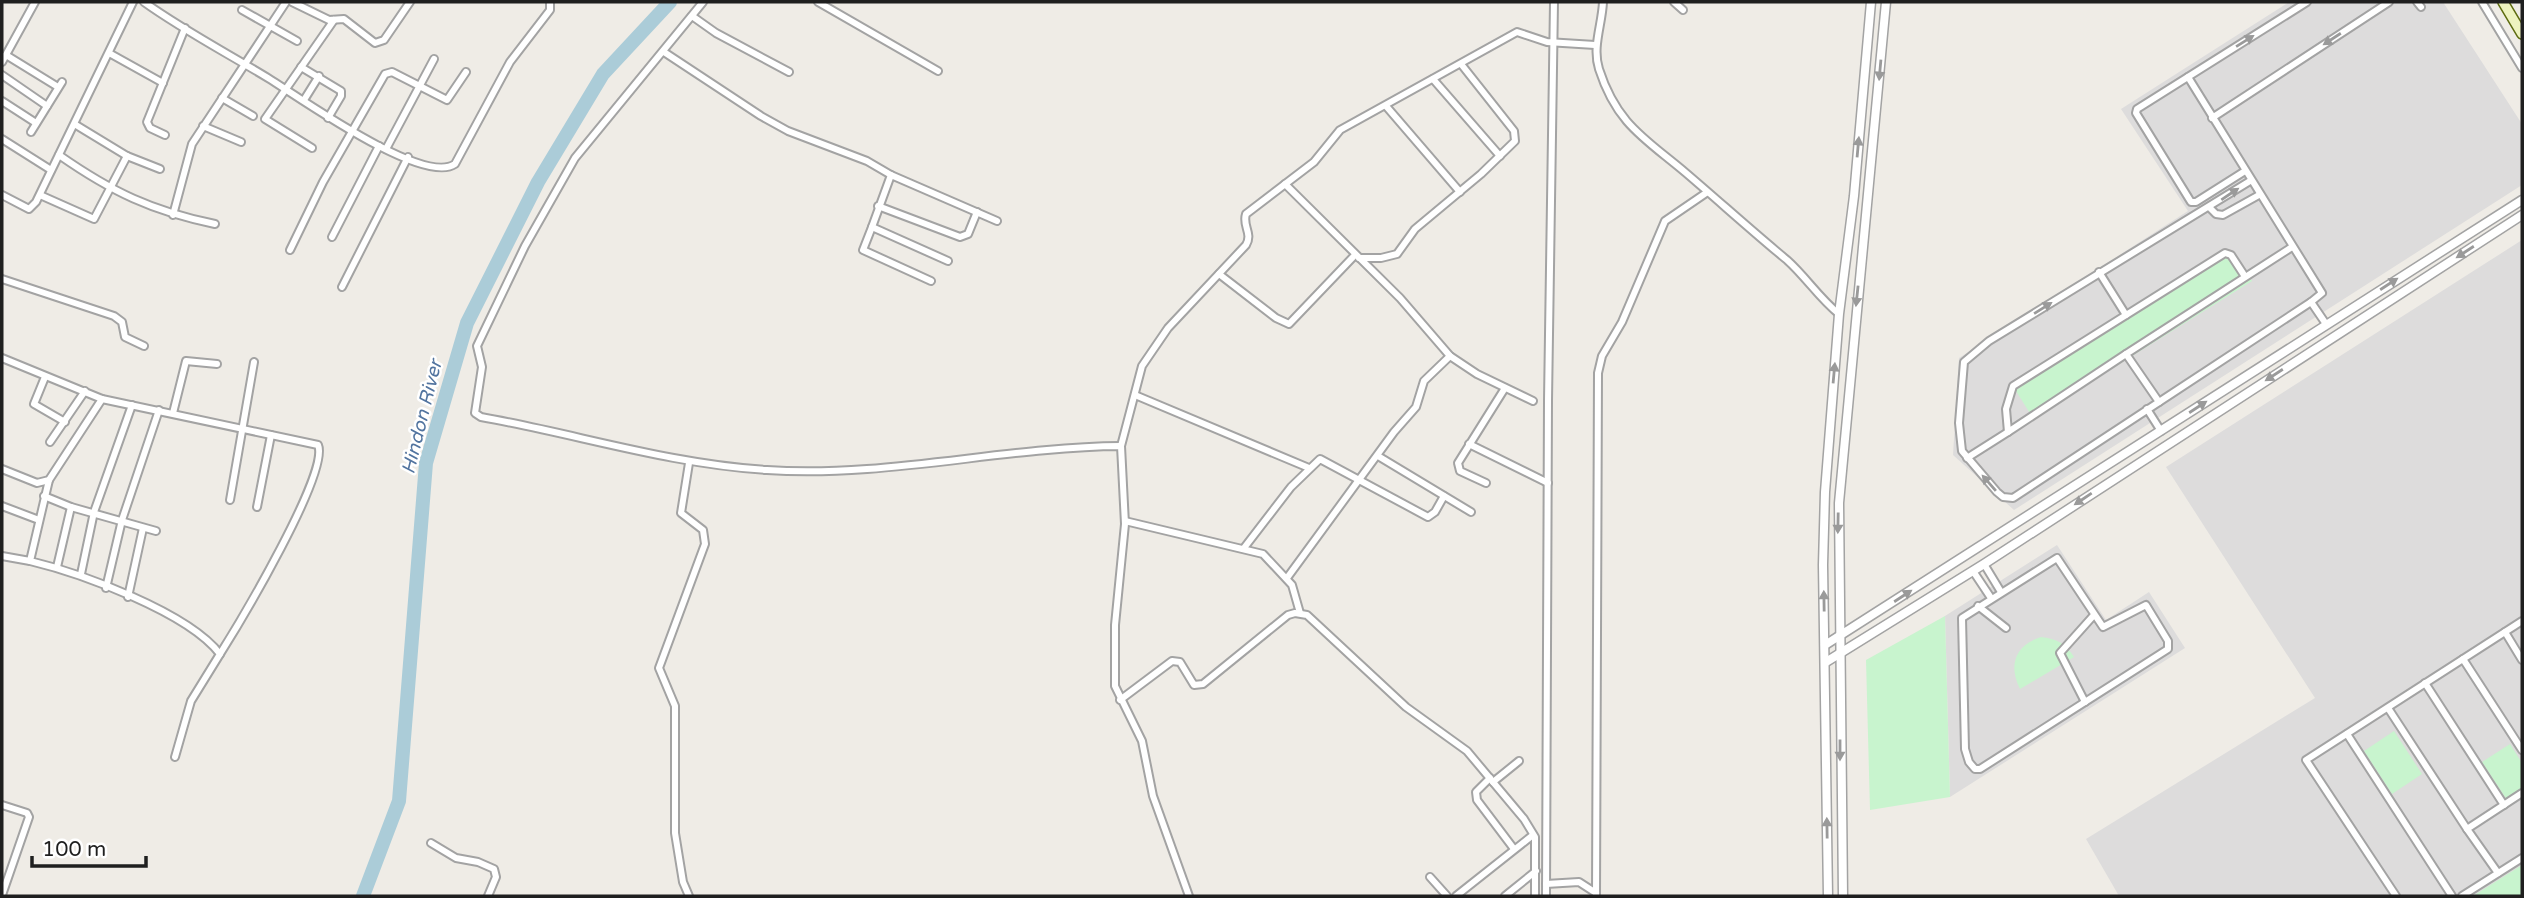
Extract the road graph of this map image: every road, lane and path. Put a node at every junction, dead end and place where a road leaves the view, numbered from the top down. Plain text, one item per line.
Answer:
1 (35, 2) edge
2 (133, 2) edge
3 (144, 2) edge
4 (286, 2) edge
5 (292, 2) edge
6 (410, 2) edge
7 (550, 2) edge
8 (703, 2) edge
9 (818, 2) edge
10 (1554, 2) edge
11 (1603, 2) edge
12 (1674, 2) edge
13 (1871, 2) edge
14 (1886, 2) edge
15 (2307, 2) edge
16 (2389, 2) edge
17 (2482, 2) edge
18 (2503, 2) edge
19 (242, 10) dead end
20 (1683, 10) dead end
21 (692, 16) junction
22 (334, 20) junction
23 (270, 26) junction
24 (185, 28) junction
25 (2520, 30) edge
26 (2501, 34) junction
27 (297, 41) dead end
28 (1553, 43) junction
29 (1595, 46) junction
30 (664, 52) junction
31 (109, 53) junction
32 (6, 55) junction
33 (434, 59) dead end
34 (2, 62) edge
35 (245, 64) junction
36 (1461, 64) junction
37 (301, 67) junction
38 (2522, 68) edge
39 (938, 71) dead end
40 (466, 72) dead end
41 (789, 72) dead end
42 (2, 75) edge
43 (319, 76) junction
44 (2188, 77) junction
45 (1433, 79) junction
46 (163, 83) junction
47 (419, 86) junction
48 (287, 89) junction
49 (222, 98) junction
50 (303, 100) junction
51 (2, 101) edge
52 (47, 106) junction
53 (1386, 106) junction
54 (253, 116) dead end
55 (328, 118) junction
56 (2212, 118) junction
57 (36, 124) junction
58 (76, 125) junction
59 (203, 126) junction
60 (31, 132) dead end
61 (351, 132) junction
62 (165, 135) dead end
63 (2, 139) edge
64 (242, 142) dead end
65 (382, 147) junction
66 (313, 148) dead end
67 (59, 155) junction
68 (127, 156) junction
69 (1500, 156) junction
70 (408, 157) junction
71 (160, 169) dead end
72 (51, 170) junction
73 (2245, 171) junction
74 (891, 175) junction
75 (2250, 181) junction
76 (1285, 184) junction
77 (111, 186) junction
78 (1460, 192) junction
79 (1706, 192) junction
80 (2, 195) edge
81 (40, 195) junction
82 (2259, 195) junction
83 (2522, 200) edge
84 (878, 206) junction
85 (2210, 208) junction
86 (976, 212) junction
87 (173, 215) junction
88 (2522, 215) edge
89 (997, 221) dead end
90 (215, 224) dead end
91 (872, 227) junction
92 (331, 237) dead end
93 (2292, 247) junction
94 (289, 250) dead end
95 (1357, 256) junction
96 (948, 261) dead end
97 (2099, 272) junction
98 (1219, 274) junction
99 (2244, 275) junction
100 (2, 279) edge
101 (932, 281) dead end
102 (342, 287) dead end
103 (2311, 302) junction
104 (1839, 314) junction
105 (2126, 315) junction
106 (2326, 324) junction
107 (144, 346) dead end
108 (2126, 354) junction
109 (1450, 356) junction
110 (2, 358) edge
111 (254, 362) dead end
112 (216, 364) dead end
113 (45, 377) junction
114 (1505, 388) junction
115 (85, 391) junction
116 (1135, 395) junction
117 (102, 398) junction
118 (1533, 401) dead end
119 (2158, 402) junction
120 (132, 405) junction
121 (2147, 409) junction
122 (159, 410) junction
123 (173, 413) junction
124 (65, 422) junction
125 (243, 428) junction
126 (2161, 431) junction
127 (2008, 432) junction
128 (271, 435) junction
129 (50, 442) dead end
130 (1469, 444) junction
131 (1121, 446) junction
132 (1378, 456) junction
133 (1967, 457) junction
134 (690, 463) junction
135 (1309, 468) junction
136 (2, 469) edge
137 (49, 480) junction
138 (1360, 481) junction
139 (1486, 483) dead end
140 (1548, 483) junction
141 (44, 496) junction
142 (1444, 496) junction
143 (230, 500) dead end
144 (2053, 500) junction
145 (2, 506) edge
146 (71, 507) junction
147 (257, 507) dead end
148 (94, 512) junction
149 (1471, 512) dead end
150 (2062, 513) junction
151 (39, 520) junction
152 (122, 520) junction
153 (1125, 521) junction
154 (143, 528) junction
155 (156, 531) dead end
156 (1244, 548) junction
157 (2, 556) edge
158 (30, 561) junction
159 (1984, 564) junction
160 (57, 567) junction
161 (1973, 571) junction
162 (81, 574) junction
163 (1287, 578) junction
164 (106, 587) junction
165 (2001, 592) junction
166 (128, 597) junction
167 (1991, 598) junction
168 (1978, 606) junction
169 (1300, 613) junction
170 (2094, 615) junction
171 (2522, 621) edge
172 (2006, 628) dead end
173 (2505, 632) junction
174 (1840, 636) junction
175 (1825, 645) junction
176 (1840, 652) junction
177 (220, 653) junction
178 (2463, 659) junction
179 (2522, 660) edge
180 (1826, 662) junction
181 (2425, 683) junction
182 (1120, 700) junction
183 (2085, 702) junction
184 (2388, 708) junction
185 (2347, 734) junction
186 (2522, 750) edge
187 (174, 757) dead end
188 (1518, 761) dead end
189 (1491, 780) junction
190 (2522, 793) edge
191 (2, 805) edge
192 (2504, 805) junction
193 (2467, 829) junction
194 (1533, 835) junction
195 (431, 843) dead end
196 (1514, 849) junction
197 (2522, 858) edge
198 (1536, 871) junction
199 (2498, 873) junction
200 (1430, 877) dead end
201 (1546, 884) junction
202 (2, 895) edge
203 (1596, 895) edge
204 (488, 896) edge
205 (689, 896) edge
206 (1189, 896) edge
207 (1447, 896) edge
208 (1456, 896) edge
209 (1504, 896) edge
210 (1535, 896) edge
211 (1546, 896) edge
212 (1828, 896) edge
213 (1843, 896) edge
214 (2396, 896) edge
215 (2452, 896) edge
216 (2462, 896) edge

1 - 32 street
2 - 31 street
3 - 24 street
4 - 23 street
5 - 22 street
6 - 22 street
7 - 70 street
8 - 21 street
9 - 39 street
10 - 28 street
11 - 29 street
12 - 20 street
104 -> 13 street
14 -> 174 street
44 -> 15 street
16 -> 56 street
17 - 26 street
18 - 25 main road
19 - 23 street
21 - 30 street
21 - 41 street
22 - 37 street
23 - 27 street
23 - 35 street
24 - 35 street
24 - 46 street
25 - 26 street
26 - 38 street
28 - 29 street
28 - 36 street
28 - 140 street
29 - 79 street
30 - 74 street
30 - 134 street
31 - 46 street
31 - 58 street
32 - 34 street
32 - 52 street
33 - 47 street
35 - 48 street
35 - 49 street
36 - 45 street
36 - 69 street
37 - 43 street
37 - 48 street
40 - 47 street
42 - 52 street
43 - 50 street
43 - 55 street
44 - 56 street
44 - 73 street
45 - 53 street
45 - 69 street
46 - 62 street
47 - 61 street
47 - 65 street
48 - 50 street
48 - 66 street
49 - 54 street
49 - 59 street
50 - 55 street
51 - 57 street
52 - 57 street
53 - 76 street
53 - 78 street
55 - 61 street
56 - 73 street
57 - 60 street
58 - 67 street
58 - 68 street
59 - 64 street
59 - 87 street
61 - 65 street
61 - 94 street
63 - 72 street
65 - 70 street
65 - 92 street
67 - 72 street
67 - 77 street
68 - 71 street
68 - 77 street
69 - 78 street
70 - 102 street
72 - 81 street
73 - 75 street
74 - 84 street
74 - 86 street
75 - 82 street
85 -> 75 street
76 - 95 street
76 - 98 street
77 - 81 street
77 - 87 street
78 - 95 street
79 - 104 street
79 - 203 street
80 - 81 street
82 - 85 street
82 - 93 street
106 -> 83 street
84 - 86 street
84 - 91 street
85 - 97 street
86 - 89 street
87 - 90 street
88 -> 150 street
91 - 96 street
91 - 101 street
93 - 99 street
93 - 103 street
95 - 98 street
95 - 109 street
97 - 105 street
133 -> 97 street
98 - 116 street
99 - 105 street
99 - 108 street
100 - 107 street
103 - 106 street
103 - 119 street
175 -> 104 street
105 - 127 street
126 -> 106 street
108 - 119 street
108 - 127 street
109 - 114 street
109 - 132 street
110 - 113 street
111 - 125 street
112 - 123 street
113 - 115 street
113 - 124 street
114 - 118 street
114 - 130 street
115 - 117 street
115 - 124 street
116 - 131 street
116 - 135 street
117 - 120 street
117 - 137 street
119 - 121 street
120 - 122 street
120 - 148 street
121 - 126 street
121 -> 133 street
122 - 123 street
122 - 152 street
123 - 125 street
124 - 129 street
125 - 128 street
125 - 143 street
126 - 144 street
127 - 133 street
128 - 147 street
128 - 177 street
130 - 139 street
130 - 140 street
131 - 134 street
131 - 153 street
132 - 138 street
132 - 142 street
134 - 205 street
135 - 138 street
135 - 156 street
136 - 137 street
137 - 141 street
138 - 142 street
138 - 163 street
140 - 201 street
141 - 146 street
141 - 151 street
142 - 149 street
144 - 150 street
174 -> 144 street
145 - 151 street
146 - 148 street
146 - 160 street
148 - 152 street
148 - 162 street
150 - 159 street
151 - 158 street
152 - 154 street
152 - 164 street
153 - 156 street
153 - 182 street
154 - 155 street
154 - 166 street
156 - 163 street
157 - 158 street
158 - 160 street
159 - 161 street
159 - 165 street
160 - 162 street
161 - 167 street
161 - 176 street
162 - 164 street
163 - 169 street
164 - 166 street
165 - 167 street
165 - 170 street
166 - 177 street
167 - 168 street
168 - 172 street
168 - 183 street
169 - 182 street
169 - 189 street
170 - 183 street
170 - 183 street
171 - 173 street
173 - 178 street
173 - 179 street
174 - 175 street
174 - 176 street
175 - 180 street
176 - 180 street
176 -> 213 street
177 - 187 street
178 - 181 street
178 - 186 street
212 -> 180 street
181 - 184 street
181 - 192 street
182 - 206 street
184 - 185 street
184 - 193 street
185 - 214 street
185 - 215 street
188 - 189 street
189 - 194 street
189 - 196 street
190 - 192 street
191 - 202 street
192 - 193 street
193 - 199 street
194 - 196 street
194 - 198 street
195 - 204 street
196 - 208 street
197 - 199 street
198 - 209 street
198 - 210 street
199 - 216 street
200 - 207 street
201 - 203 street
201 - 211 street

